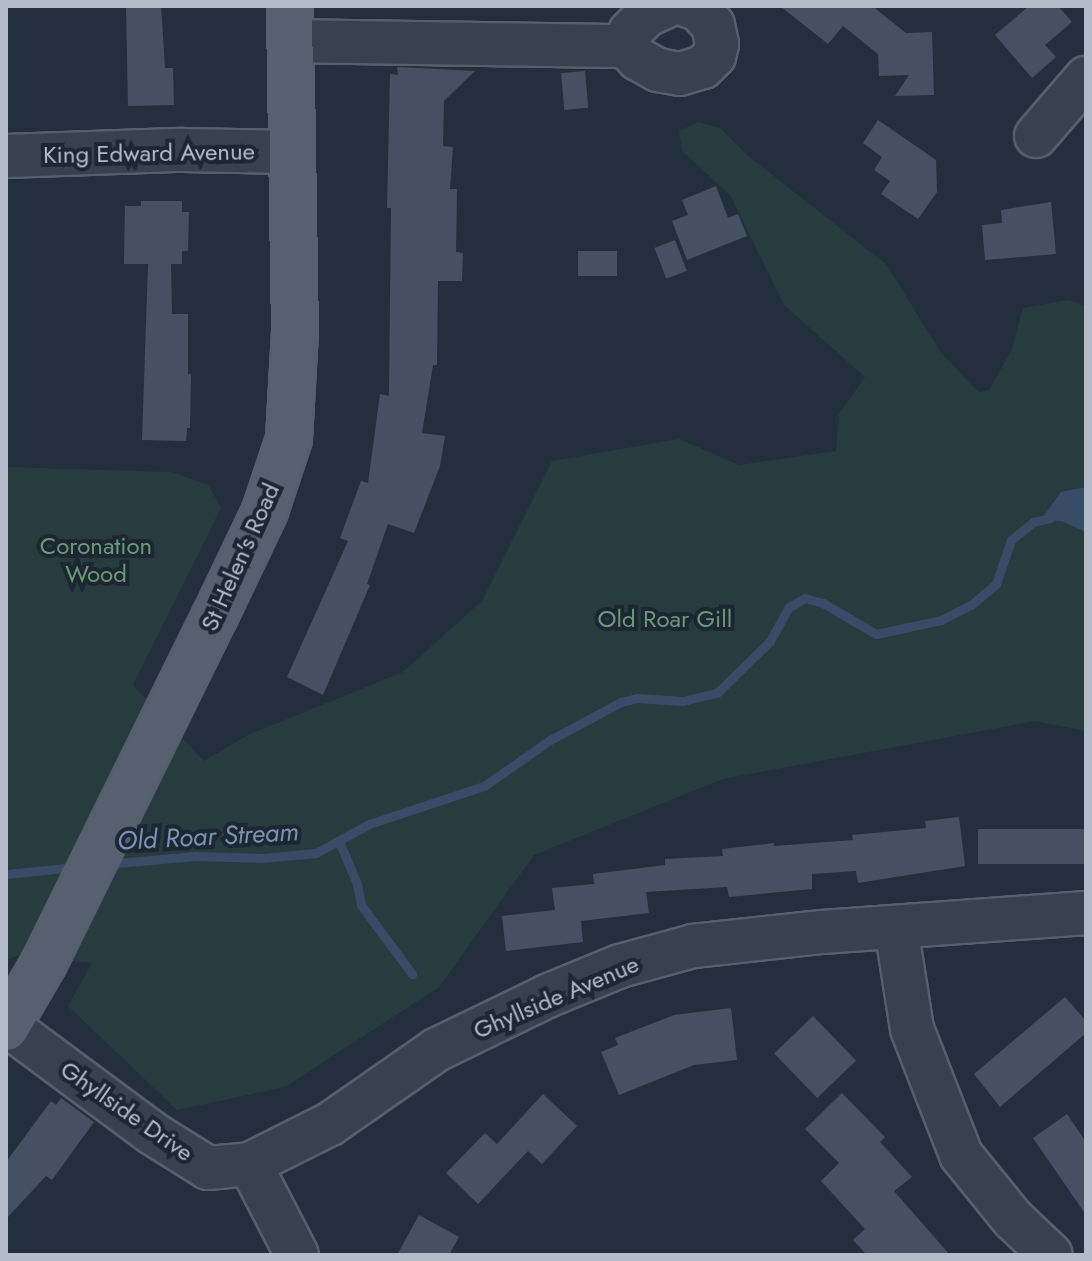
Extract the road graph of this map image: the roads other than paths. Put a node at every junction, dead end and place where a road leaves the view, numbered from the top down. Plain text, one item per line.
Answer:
1 (667, 6) edge
2 (688, 6) edge
3 (290, 23) edge
4 (626, 46) junction
5 (1086, 78) edge
6 (1060, 127) edge
7 (291, 152) junction
8 (6, 156) edge
9 (1086, 913) edge
10 (896, 927) junction
11 (7, 1027) edge
12 (250, 1164) junction
13 (297, 1255) edge
14 (1051, 1255) edge

1 - 4 street
2 - 4 street
3 - 4 street, St Helen's Road
3 - 7 main road, St Helen's Road
5 - 6 street
7 - 8 street, King Edward Avenue
7 - 11 main road, St Helen's Road
9 - 10 street, Ghyllside Avenue
10 - 12 street, Ghyllside Avenue
10 - 14 street
11 - 12 street, Ghyllside Drive
12 - 13 street

